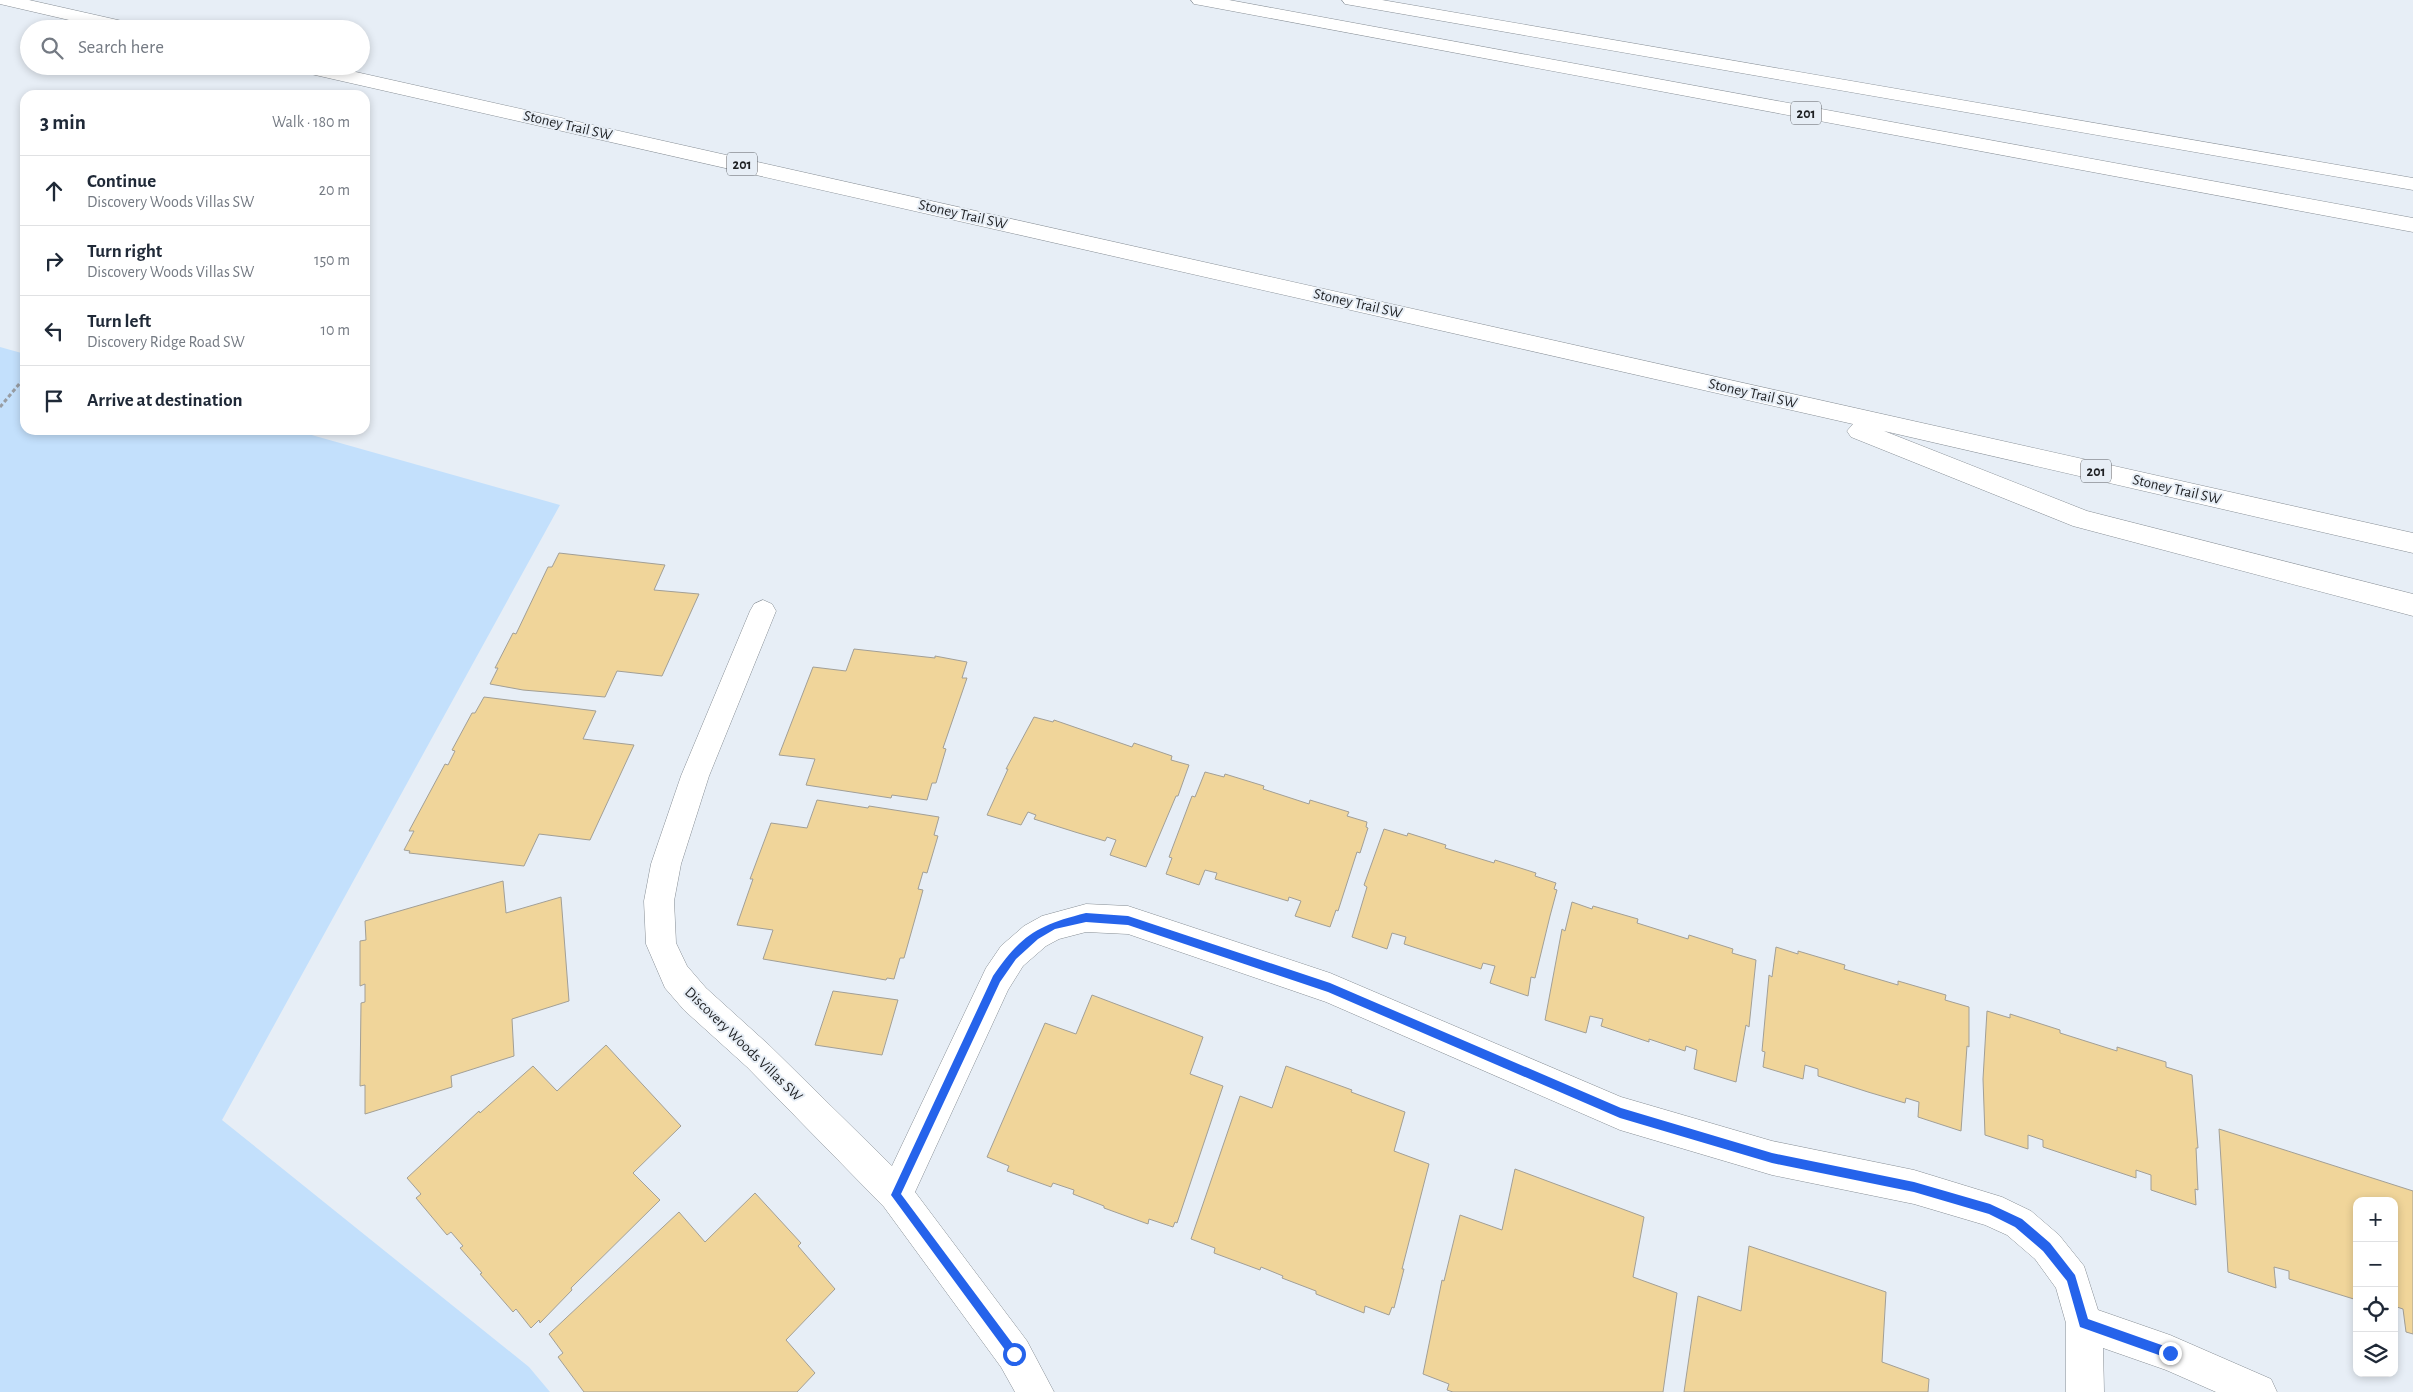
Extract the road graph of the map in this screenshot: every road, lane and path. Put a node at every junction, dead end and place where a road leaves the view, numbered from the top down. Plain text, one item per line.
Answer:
1 (5, 0) edge
2 (1200, 0) edge
3 (1351, 0) edge
4 (94, 20) edge
5 (342, 75) edge
6 (2413, 184) edge
7 (2413, 226) edge
8 (20, 383) edge
9 (1779, 399) junction
10 (0, 407) edge
11 (2413, 543) edge
12 (2413, 605) edge
13 (763, 611) dead end
14 (896, 1195) junction
15 (2084, 1323) junction
16 (1036, 1392) edge
17 (2085, 1392) edge
18 (2258, 1392) edge

1 - 4 main road
2 - 7 main road, 201
3 - 6 main road
5 - 9 main road, Stoney Trail SW / 201
8 - 10 path
9 - 11 main road, Stoney Trail SW / 201
9 - 12 main road
13 - 14 main road, Discovery Woods Villas SW
14 - 15 main road
14 - 16 main road, Discovery Woods Villas SW
15 - 17 main road
15 - 18 main road

